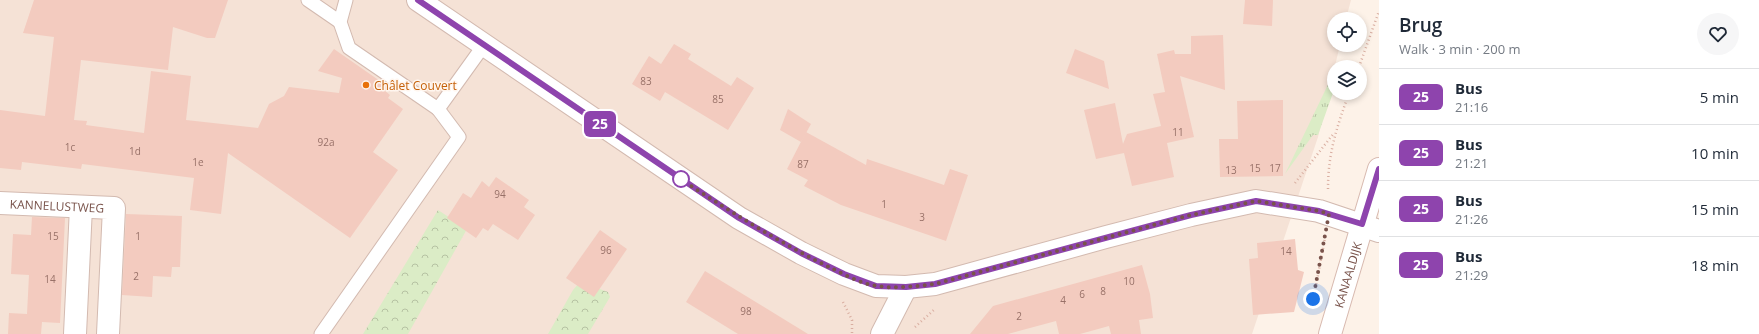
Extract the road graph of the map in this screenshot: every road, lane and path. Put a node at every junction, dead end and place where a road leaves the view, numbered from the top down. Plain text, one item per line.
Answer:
1 (308, 0) edge
2 (346, 0) edge
3 (418, 0) edge
4 (1379, 11) edge
5 (340, 22) junction
6 (484, 45) junction
7 (1362, 60) edge
8 (1346, 100) edge
9 (438, 109) junction
10 (1335, 131) junction
11 (1379, 169) edge
12 (0, 203) edge
13 (1278, 204) junction
14 (81, 207) junction
15 (1329, 214) junction
16 (1370, 228) edge
17 (906, 287) junction
18 (1314, 297) dead end
19 (843, 302) dead end
20 (939, 305) dead end
21 (911, 330) dead end
22 (75, 334) edge
23 (108, 334) edge
24 (321, 334) edge
25 (852, 334) edge
26 (882, 334) edge
27 (1330, 334) edge

1 - 5 lane
2 - 5 lane
3 - 6 street
4 - 7 path
5 - 9 lane
6 - 9 lane
6 - 17 street
8 - 10 path
9 - 24 lane
10 - 13 path
10 - 15 path
11 - 16 street, KANAALDIJK
12 - 14 street, KANNELUSTWEG
13 - 15 street
13 - 17 street
14 - 22 street
14 - 23 street, KANNELUSTWEG
15 - 16 street
15 - 18 path
16 - 27 street, KANAALDIJK
17 - 26 street
19 - 25 path
20 - 21 path

